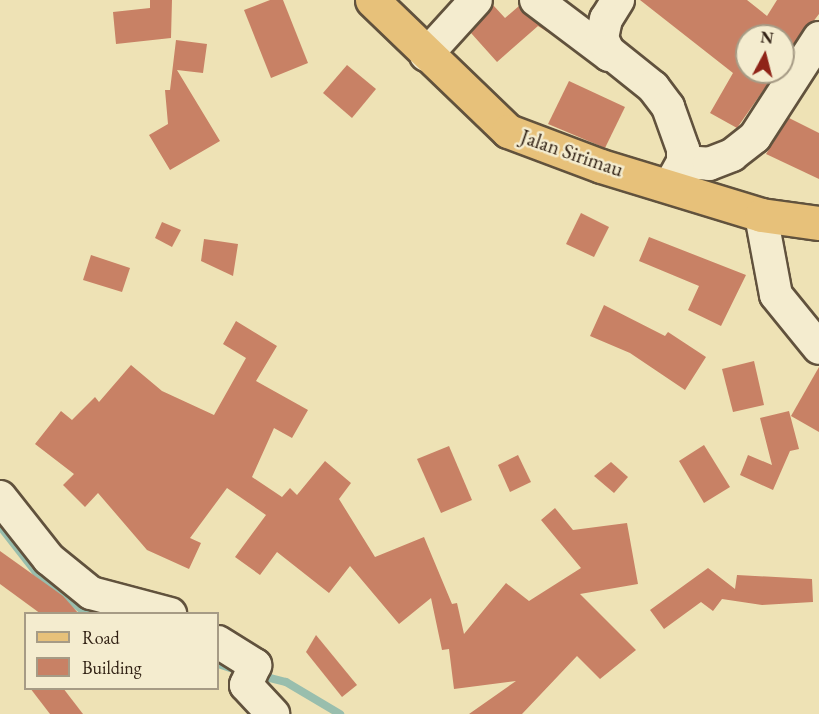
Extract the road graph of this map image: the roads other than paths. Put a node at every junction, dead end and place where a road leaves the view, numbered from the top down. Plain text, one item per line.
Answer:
1 (372, 0) edge
2 (476, 0) edge
3 (536, 0) edge
4 (618, 0) edge
5 (819, 38) edge
6 (608, 51) junction
7 (426, 55) junction
8 (677, 173) junction
9 (761, 215) junction
10 (819, 224) edge
11 (819, 348) edge
12 (0, 497) edge
13 (162, 612) edge
14 (219, 643) edge
15 (273, 714) edge

1 - 7 main road, Jalan Sirimau
2 - 7 street
3 - 6 street
4 - 6 street
5 - 8 street
6 - 8 street
7 - 8 main road, Jalan Sirimau
8 - 9 main road, Jalan Sirimau
9 - 10 main road, Jalan Sirimau
9 - 11 street
12 - 13 street
14 - 15 street

